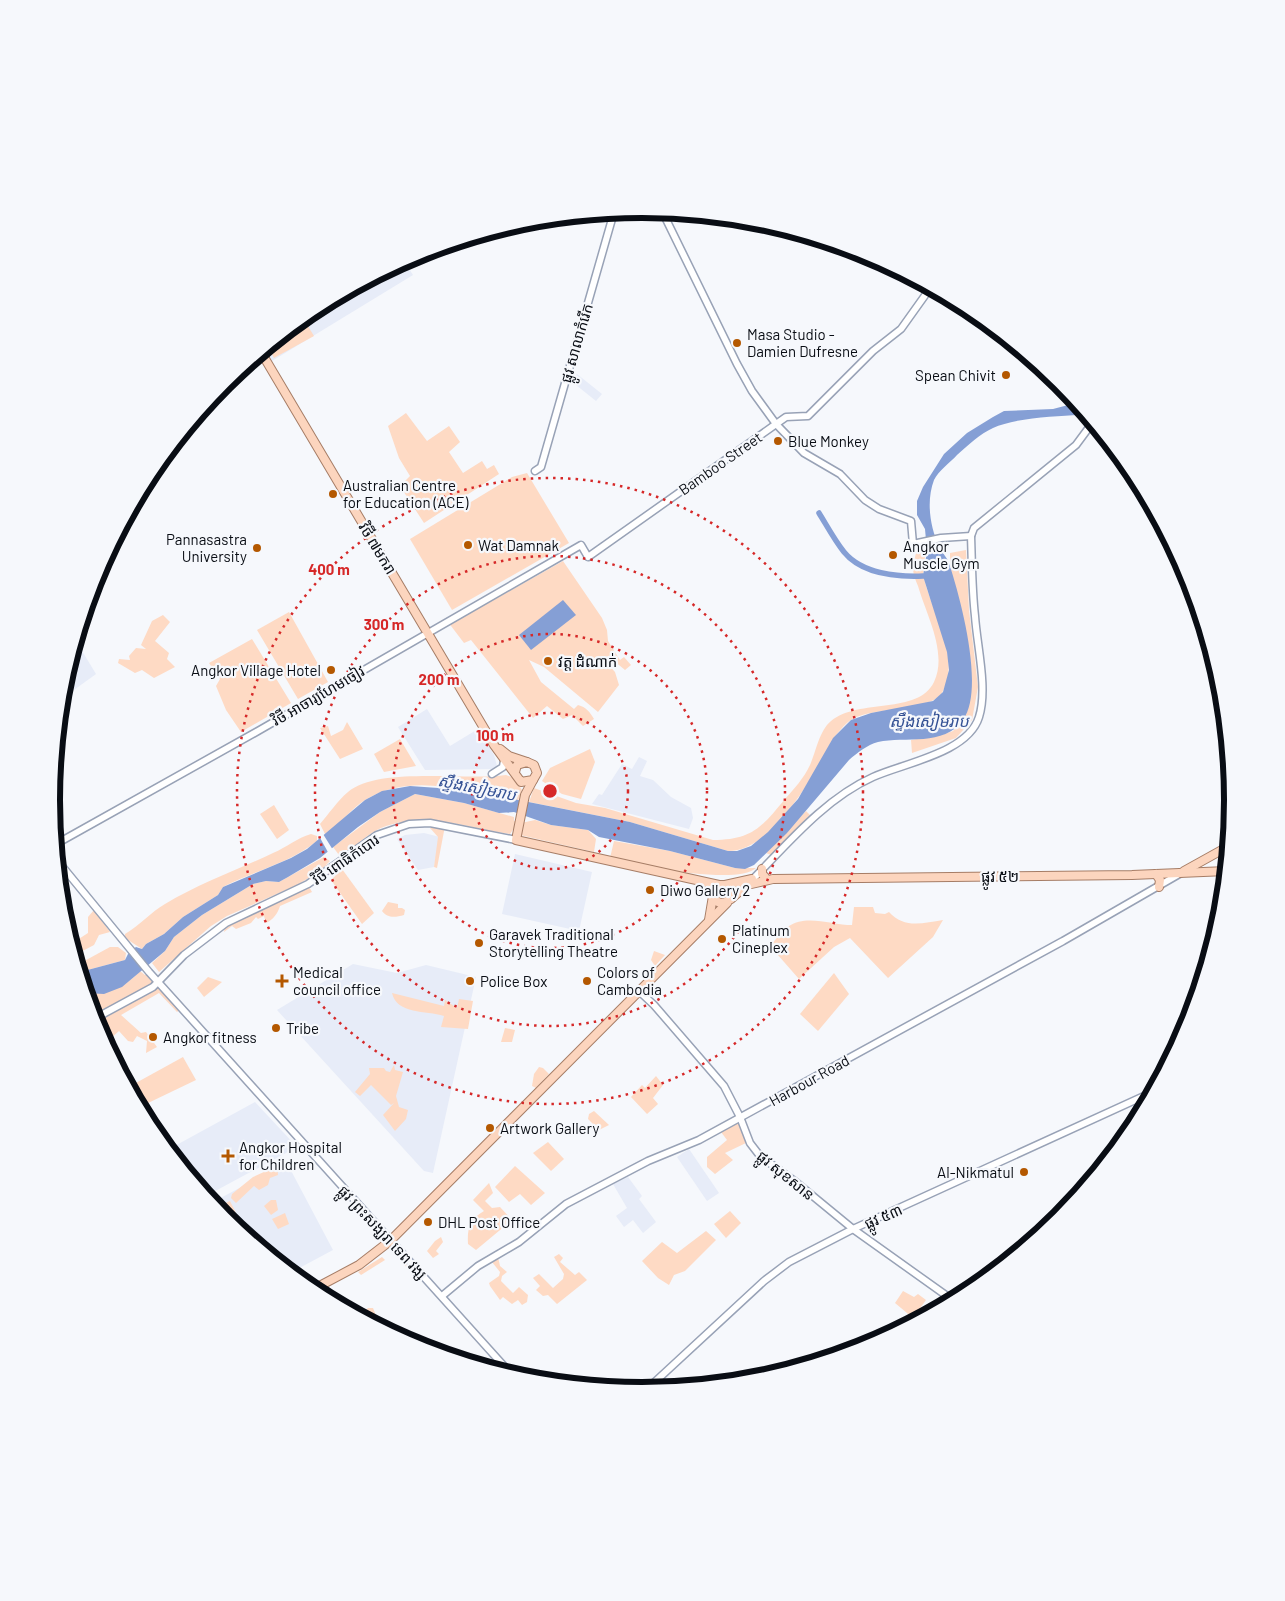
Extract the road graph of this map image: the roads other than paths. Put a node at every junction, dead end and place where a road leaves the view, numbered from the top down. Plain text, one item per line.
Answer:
1 (612, 219) edge
2 (666, 219) edge
3 (928, 293) edge
4 (265, 357) edge
5 (776, 424) junction
6 (1089, 427) edge
7 (535, 471) dead end
8 (971, 536) junction
9 (580, 545) joint
10 (427, 632) junction
11 (494, 745) junction
12 (504, 760) junction
13 (527, 762) junction
14 (515, 772) junction
15 (492, 774) dead end
16 (533, 780) junction
17 (521, 782) junction
18 (525, 797) junction
19 (516, 840) junction
20 (61, 841) edge
21 (1223, 849) edge
22 (1210, 856) junction
23 (64, 869) edge
24 (1213, 870) junction
25 (1221, 870) edge
26 (1183, 872) junction
27 (1156, 874) junction
28 (767, 875) junction
29 (753, 879) junction
30 (706, 884) junction
31 (722, 885) junction
32 (747, 885) junction
33 (1159, 887) junction
34 (713, 895) junction
35 (729, 901) junction
36 (709, 920) junction
37 (158, 983) junction
38 (639, 991) junction
39 (101, 1015) edge
40 (1145, 1095) edge
41 (740, 1117) junction
42 (853, 1230) junction
43 (390, 1241) junction
44 (320, 1286) edge
45 (442, 1296) junction
46 (948, 1297) edge
47 (504, 1366) edge
48 (654, 1383) edge

1 - 7 street, ផ្លូវ សាលាកំរើក
2 - 5 street
3 - 5 street, Bamboo Street
4 - 10 main road, វិថី ៧មករា
5 - 8 street
5 - 9 street, Bamboo Street
6 - 8 street
8 - 28 street
9 - 10 street, វិថី អាចារ្យហែមចៀវ
10 - 11 main road, វិថី ៧មករា
10 - 20 street, វិថី អាចារ្យហែមចៀវ
11 - 12 main road, វិថី ៧មករា
11 - 13 main road, វិថី ៧មករា
12 - 14 main road, វិថី ៧មករា
12 - 15 street
13 - 14 main road
13 - 16 main road
14 - 17 main road
16 - 17 main road
16 - 18 main road
17 - 18 main road
18 - 19 main road
19 - 30 main road, វិថី ពោធិកំបោរ
19 - 37 street, វិថី ពោធិកំបោរ
21 - 22 main road
22 - 24 main road
22 - 26 main road
23 - 37 street, ផ្លូវ ព្រះសង្ឃរា ទេព វង្ស
24 - 25 main road, ផ្លូវ ៥២
24 - 26 main road, ផ្លូវ ៥២
26 - 27 main road, ផ្លូវ ៥២
26 - 33 street, Harbour Road
27 - 28 main road, ផ្លូវ ៥២
27 - 33 main road
28 - 29 main road, ផ្លូវ ៥២
28 - 32 main road, ផ្លូវ ៥២
29 - 31 main road, វិថី ពោធិកំបោរ
29 - 32 main road
30 - 31 main road, វិថី ពោធិកំបោរ
30 - 34 main road
31 - 34 main road
31 - 35 main road
32 - 35 main road
33 - 41 street, Harbour Road
34 - 35 main road
34 - 36 main road
35 - 36 main road
36 - 38 main road
37 - 39 street, វិថី ពោធិកំបោរ
37 - 43 street, ផ្លូវ ព្រះសង្ឃរា ទេព វង្ស
38 - 41 street, ផ្លូវ សុខសាន
38 - 43 main road
40 - 42 street, ផ្លូវ ៥៣
41 - 42 street, ផ្លូវ សុខសាន
41 - 45 street, Harbour Road
42 - 46 street, ផ្លូវ សុខសាន
42 - 48 street, ផ្លូវ ៥៣
43 - 44 main road
43 - 45 street, ផ្លូវ ព្រះសង្ឃរា ទេព វង្ស
45 - 47 street, ផ្លូវ ព្រះសង្ឃរា ទេព វង្ស

